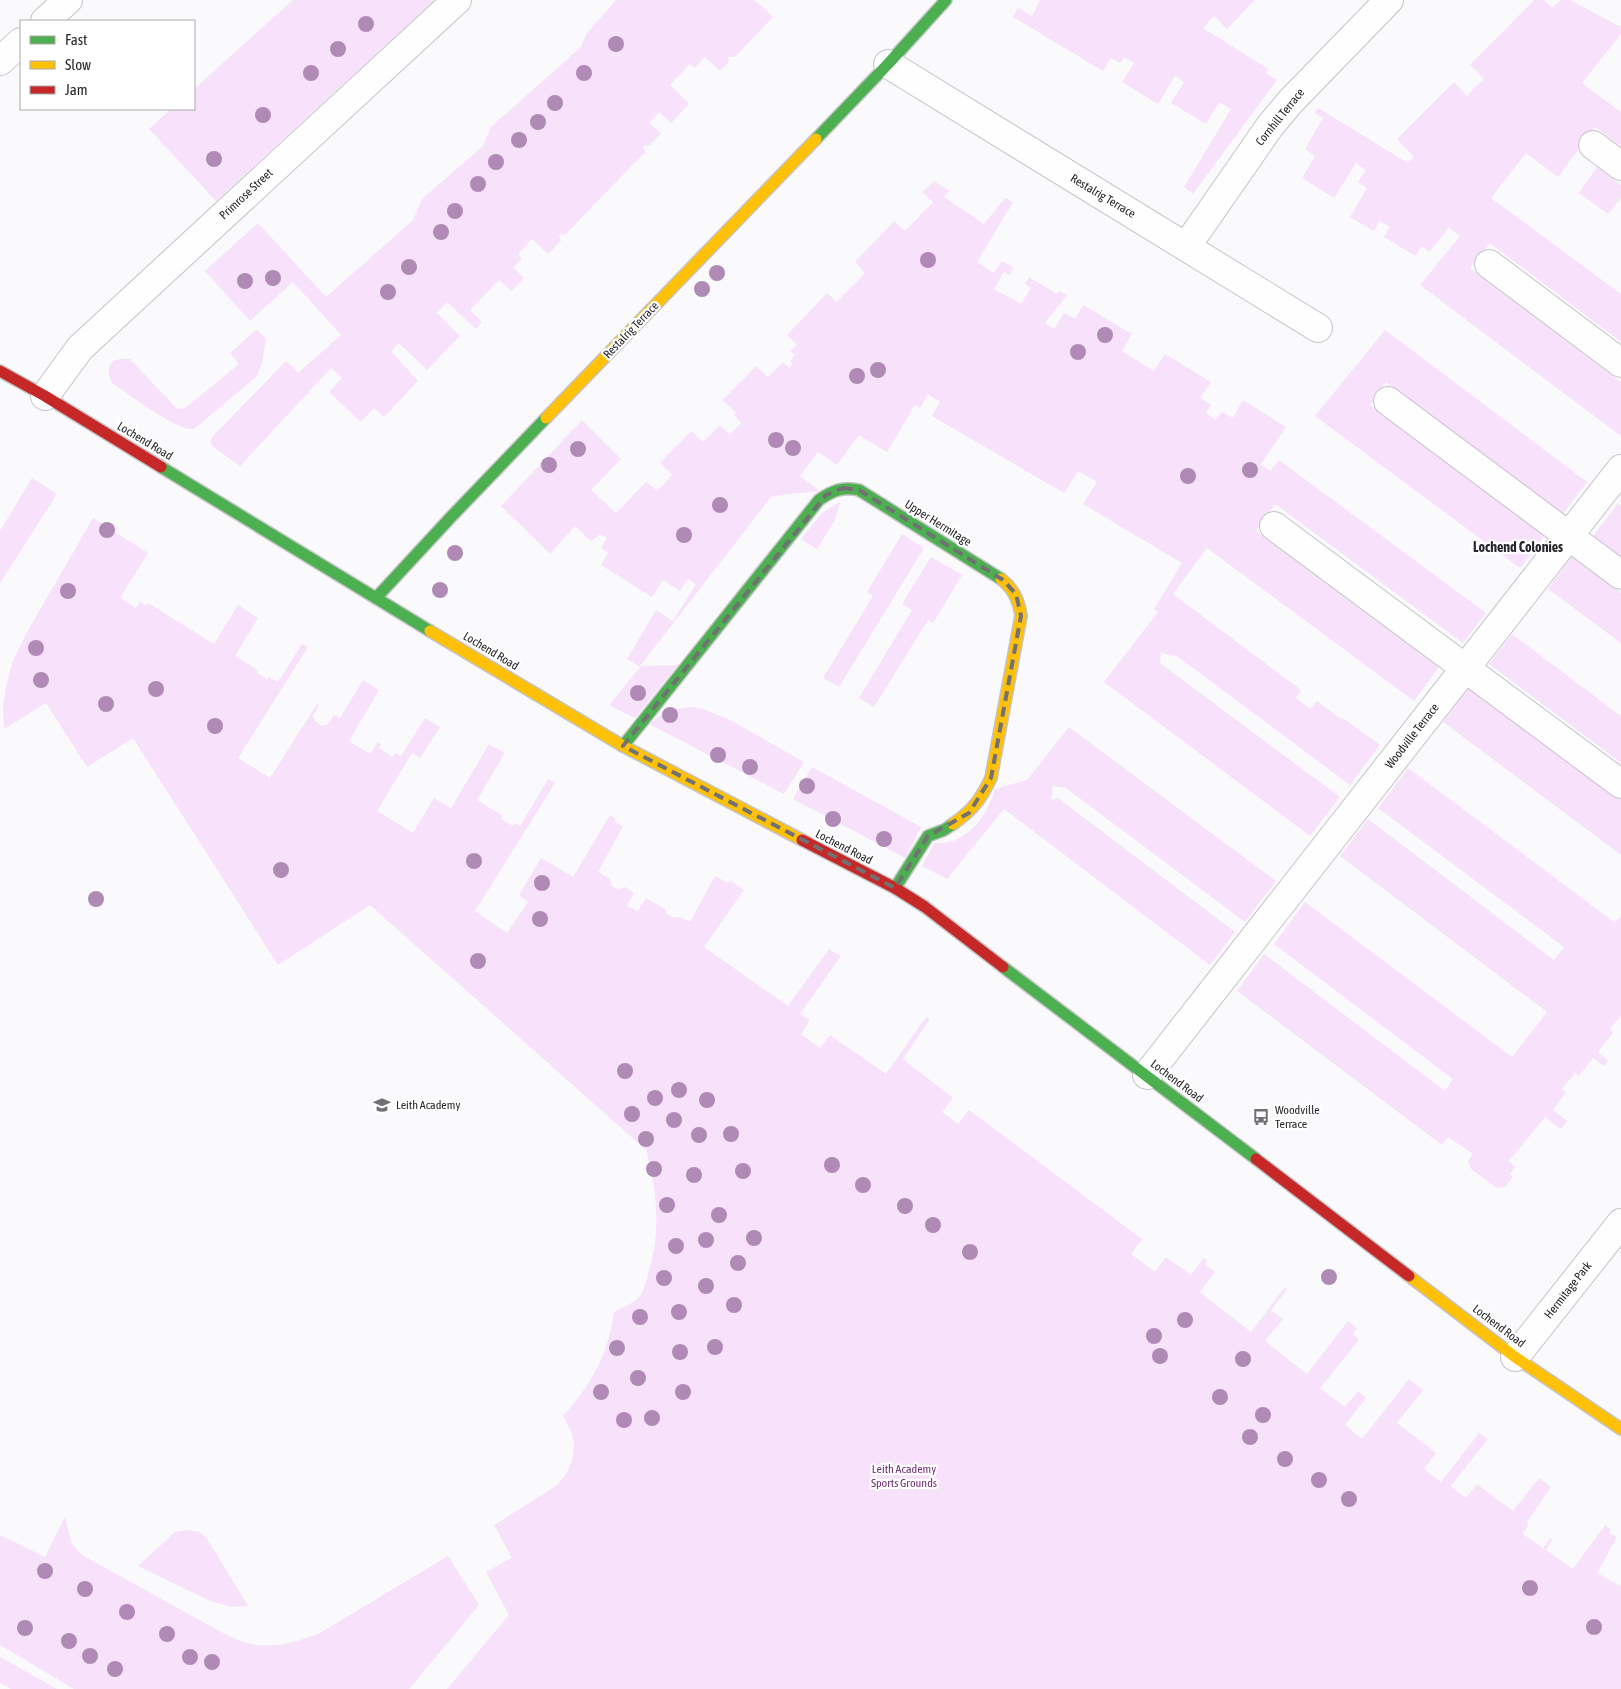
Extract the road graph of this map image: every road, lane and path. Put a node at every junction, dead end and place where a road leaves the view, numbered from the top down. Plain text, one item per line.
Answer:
1 (68, 0) edge
2 (457, 0) edge
3 (946, 0) edge
4 (1389, 0) edge
5 (46, 20) edge
6 (20, 43) edge
7 (0, 61) edge
8 (888, 64) junction
9 (1593, 145) dead end
10 (1621, 166) edge
11 (1186, 247) junction
12 (1489, 264) dead end
13 (1318, 328) dead end
14 (1621, 363) edge
15 (0, 371) edge
16 (45, 396) junction
17 (1388, 401) dead end
18 (1621, 469) edge
19 (1274, 526) dead end
20 (1569, 536) junction
21 (1621, 574) edge
22 (376, 598) junction
23 (1464, 669) junction
24 (623, 746) junction
25 (1621, 784) edge
26 (895, 888) junction
27 (1147, 1075) junction
28 (1621, 1223) edge
29 (1516, 1357) junction
30 (1621, 1430) edge

1 - 5 street
2 - 16 street, Primrose Street
3 - 8 street, Restalrig Terrace
4 - 11 street, Cornhill Terrace
6 - 7 street
8 - 11 street, Restalrig Terrace
8 - 22 street, Restalrig Terrace
9 - 10 street
11 - 13 street, Restalrig Terrace
12 - 14 street
15 - 16 street, Lochend Road
16 - 22 street, Lochend Road
17 - 20 street
18 - 20 street, Woodville Terrace
19 - 23 street
20 - 21 street
20 - 23 street, Woodville Terrace
22 - 24 street, Lochend Road
23 - 25 street
23 - 27 street, Woodville Terrace
24 - 26 street, Lochend Road
24 - 26 street, Upper Hermitage
26 - 27 street, Lochend Road
27 - 29 street, Lochend Road
28 - 29 street, Hermitage Park
29 - 30 street, Lochend Road

